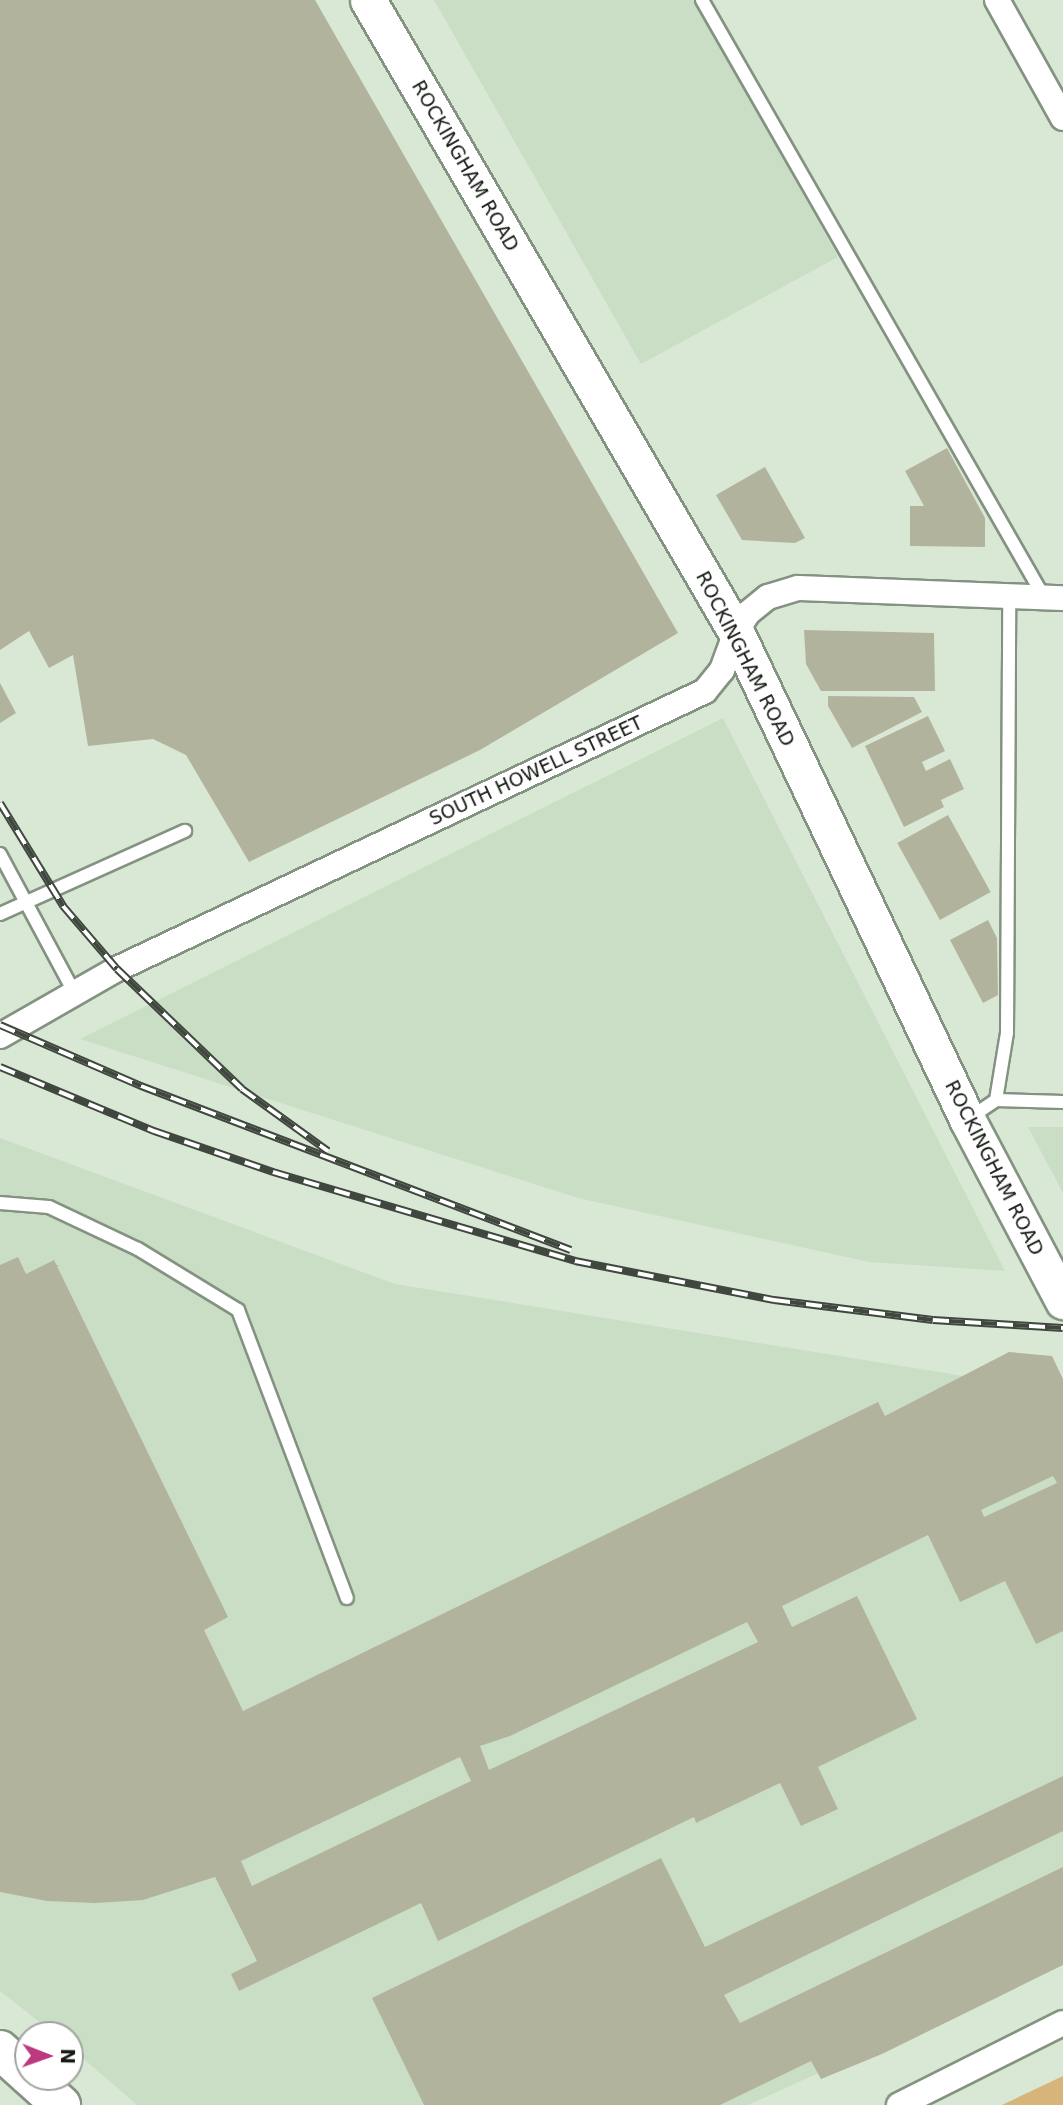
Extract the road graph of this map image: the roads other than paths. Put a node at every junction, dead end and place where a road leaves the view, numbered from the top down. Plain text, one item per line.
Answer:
1 (368, 0) edge
2 (702, 0) edge
3 (997, 0) edge
4 (1063, 118) edge
5 (1009, 598) junction
6 (1054, 599) edge
7 (736, 632) junction
8 (185, 831) dead end
9 (0, 855) edge
10 (26, 902) junction
11 (0, 914) edge
12 (74, 992) junction
13 (0, 1036) edge
14 (996, 1100) junction
15 (1063, 1102) edge
16 (967, 1119) junction
17 (0, 1203) edge
18 (1063, 1301) edge
19 (347, 1598) dead end
20 (1063, 2023) edge
21 (0, 2050) edge
22 (14, 2063) edge
23 (46, 2091) edge
24 (61, 2105) edge
25 (899, 2105) edge

1 - 7 street, ROCKINGHAM ROAD
2 - 6 lane
3 - 4 street
5 - 6 street, SOUTH HOWELL STREET
5 - 7 street, SOUTH HOWELL STREET
5 - 14 lane
7 - 12 street, SOUTH HOWELL STREET
7 - 16 street, ROCKINGHAM ROAD
8 - 10 lane
9 - 10 lane
10 - 11 lane
10 - 12 lane
12 - 13 street, SOUTH HOWELL STREET
14 - 15 lane
14 - 16 lane
16 - 18 street, ROCKINGHAM ROAD
17 - 19 lane
20 - 25 street
21 - 22 main road
23 - 24 main road

